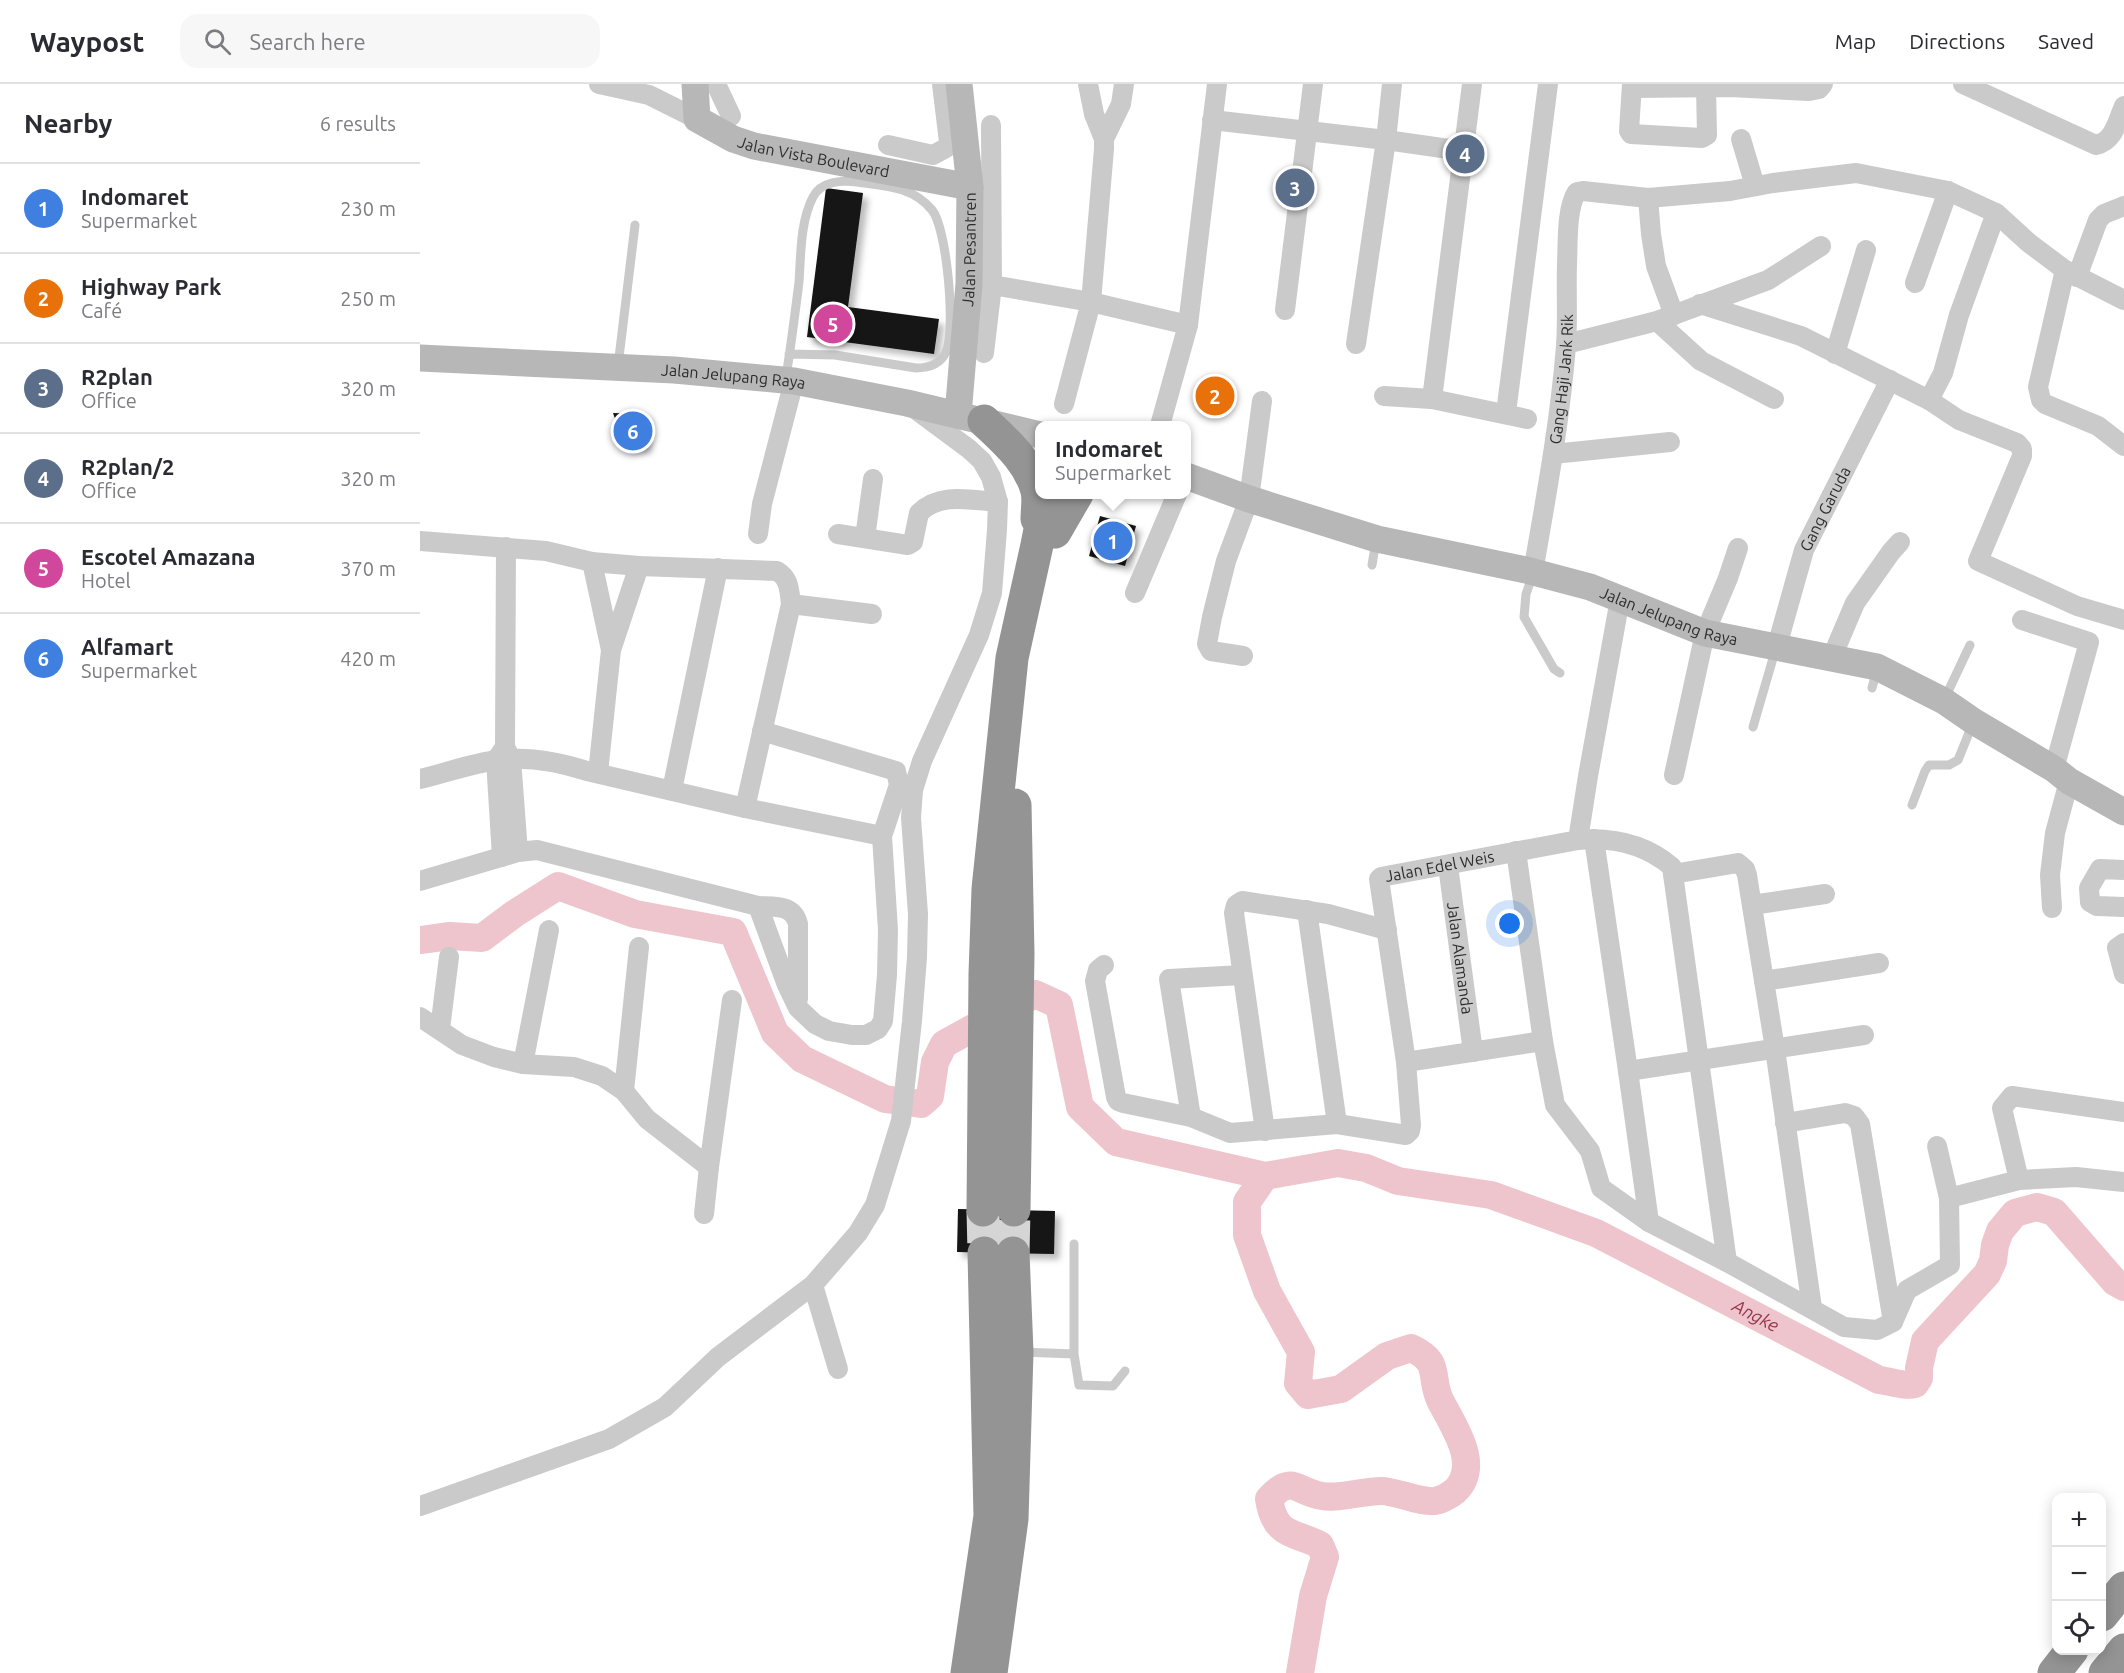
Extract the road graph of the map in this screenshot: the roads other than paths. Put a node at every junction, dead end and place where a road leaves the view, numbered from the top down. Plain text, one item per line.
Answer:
1 (598, 84) edge
2 (695, 84) edge
3 (716, 84) edge
4 (942, 84) edge
5 (959, 84) edge
6 (1088, 84) edge
7 (1124, 84) edge
8 (1217, 84) edge
9 (1313, 84) edge
10 (1392, 84) edge
11 (1472, 84) edge
12 (1548, 84) edge
13 (1823, 84) edge
14 (1963, 84) edge
15 (1632, 86) edge
16 (1730, 86) edge
17 (1706, 87) junction
18 (1993, 91) edge
19 (2124, 106) edge
20 (686, 113) junction
21 (731, 116) dead end
22 (1212, 120) junction
23 (991, 125) dead end
24 (1309, 131) junction
25 (1104, 139) junction
26 (1741, 139) dead end
27 (1386, 140) junction
28 (888, 146) dead end
29 (1463, 151) junction
30 (1755, 186) junction
31 (970, 187) junction
32 (1948, 191) junction
33 (1648, 198) junction
34 (2124, 206) edge
35 (1996, 213) junction
36 (635, 225) dead end
37 (1821, 246) dead end
38 (1866, 250) dead end
39 (2071, 274) junction
40 (1915, 283) dead end
41 (992, 285) junction
42 (2124, 300) edge
43 (1091, 302) junction
44 (1700, 304) junction
45 (1285, 310) dead end
46 (1666, 318) junction
47 (1188, 325) junction
48 (1356, 344) dead end
49 (1566, 344) junction
50 (984, 353) dead end
51 (1835, 354) junction
52 (420, 358) edge
53 (618, 368) junction
54 (790, 372) junction
55 (1890, 380) junction
56 (1384, 396) dead end
57 (1432, 399) junction
58 (1774, 399) dead end
59 (1929, 400) junction
60 (1262, 402) dead end
61 (907, 403) junction
62 (1064, 404) dead end
63 (1506, 413) junction
64 (971, 418) junction
65 (1527, 419) dead end
66 (1161, 421) edge
67 (1035, 434) edge
68 (1670, 442) dead end
69 (2124, 446) edge
70 (1553, 454) junction
71 (1191, 478) edge
72 (873, 479) dead end
73 (1035, 487) edge
74 (1038, 499) edge
75 (1047, 499) edge
76 (1059, 499) edge
77 (1074, 499) edge
78 (1175, 499) edge
79 (1249, 499) junction
80 (998, 502) junction
81 (758, 534) dead end
82 (838, 534) dead end
83 (865, 538) junction
84 (1046, 539) junction
85 (420, 540) edge
86 (1900, 542) dead end
87 (506, 548) junction
88 (1738, 548) dead end
89 (592, 562) junction
90 (639, 566) junction
91 (718, 568) junction
92 (1533, 572) junction
93 (1136, 593) dead end
94 (1620, 599) junction
95 (790, 604) junction
96 (872, 614) dead end
97 (2022, 620) dead end
98 (2124, 620) edge
99 (1705, 633) junction
100 (1970, 645) dead end
101 (1777, 646) junction
102 (611, 650) junction
103 (1243, 656) dead end
104 (1832, 657) junction
105 (1560, 673) dead end
106 (1944, 701) junction
107 (1974, 721) junction
108 (1753, 727) dead end
109 (762, 730) junction
110 (504, 755) junction
111 (598, 773) junction
112 (2062, 775) junction
113 (1674, 776) dead end
114 (420, 779) edge
115 (672, 790) junction
116 (1912, 805) dead end
117 (745, 808) junction
118 (2124, 812) edge
119 (882, 836) junction
120 (1586, 839) junction
121 (1516, 851) junction
122 (510, 855) junction
123 (1448, 866) junction
124 (2124, 870) edge
125 (1673, 874) junction
126 (420, 881) edge
127 (1825, 894) dead end
128 (1752, 905) junction
129 (758, 906) junction
130 (2124, 907) edge
131 (2052, 908) dead end
132 (1307, 910) junction
133 (549, 930) dead end
134 (1387, 930) junction
135 (2124, 943) edge
136 (639, 947) dead end
137 (449, 957) dead end
138 (1879, 963) dead end
139 (1104, 965) dead end
140 (2124, 974) edge
141 (1242, 975) junction
142 (1764, 981) junction
143 (732, 1000) dead end
144 (798, 1008) junction
145 (420, 1017) edge
146 (440, 1029) junction
147 (1864, 1035) dead end
148 (1543, 1041) junction
149 (1775, 1049) junction
150 (1473, 1052) junction
151 (1698, 1059) junction
152 (1406, 1062) junction
153 (522, 1064) junction
154 (1628, 1071) junction
155 (624, 1091) junction
156 (2124, 1112) edge
157 (1191, 1117) junction
158 (1785, 1123) junction
159 (1337, 1124) junction
160 (1266, 1131) junction
161 (1937, 1146) dead end
162 (709, 1167) junction
163 (2019, 1180) junction
164 (2124, 1182) edge
165 (1949, 1198) junction
166 (704, 1214) dead end
167 (1649, 1222) junction
168 (1074, 1244) dead end
169 (999, 1253) tunnel mouth
170 (1727, 1262) junction
171 (813, 1285) junction
172 (1812, 1308) junction
173 (1893, 1322) junction
174 (1003, 1346) junction
175 (1074, 1354) junction
176 (838, 1369) dead end
177 (1125, 1371) dead end
178 (420, 1506) edge
179 (2124, 1588) edge
180 (2106, 1610) edge
181 (2124, 1650) edge
182 (2068, 1655) edge
183 (967, 1673) edge
184 (991, 1673) edge
185 (2054, 1673) edge
186 (2105, 1673) edge

1 - 20 street
2 - 20 street
3 - 21 street
4 - 28 street
5 - 31 street, Jalan Pesantren
6 - 25 street
7 - 25 street
8 - 22 street
9 - 24 street
10 - 27 street
11 - 29 street
12 - 63 street
13 - 16 street
14 - 18 street
15 - 17 street
15 - 17 street
16 - 17 street
18 - 19 street
20 - 31 street, Jalan Vista Boulevard
22 - 24 street
22 - 47 street
23 - 41 street
24 - 27 street
24 - 45 street
25 - 43 street
26 - 30 street
27 - 29 street
27 - 48 street
29 - 57 street
30 - 32 street
30 - 33 street
31 - 64 street, Jalan Pesantren
32 - 35 street
32 - 40 street
33 - 46 street
33 - 49 street, Gang Haji Jank Rik
34 - 39 street
35 - 39 street
35 - 59 street
36 - 53 lane
37 - 44 street
38 - 51 street
39 - 42 street
39 - 69 street
41 - 43 street
41 - 50 street
43 - 47 street
43 - 62 street
44 - 46 street
44 - 51 street
46 - 49 street
46 - 58 street
47 - 66 street
49 - 70 street, Gang Haji Jank Rik
51 - 55 street
52 - 53 street, Jalan Jelupang Raya
53 - 54 street, Jalan Jelupang Raya
54 - 54 lane
54 - 61 street, Jalan Jelupang Raya
54 - 81 street
55 - 59 street
55 - 101 street, Gang Garuda
56 - 57 street
57 - 63 street
59 - 98 street
60 - 79 street
61 - 64 street, Jalan Jelupang Raya
61 - 80 street
63 - 65 street
64 - 67 street, Jalan Jelupang Raya
64 - 73 highway
68 - 70 street
70 - 92 street, Gang Haji Jank Rik
71 - 79 street, Jalan Jelupang Raya
72 - 83 street
74 - 84 highway
75 - 84 highway
76 - 84 highway
77 - 84 highway
78 - 93 street
79 - 92 street, Jalan Jelupang Raya
79 - 103 street
80 - 83 street
80 - 171 street
82 - 83 street
84 - 84 highway
85 - 87 street
86 - 104 street
87 - 89 street
87 - 110 street
88 - 99 street
89 - 90 street
89 - 102 street
90 - 91 street
90 - 102 street
91 - 95 street
91 - 115 street
92 - 94 street, Jalan Jelupang Raya
92 - 105 lane
94 - 99 street, Jalan Jelupang Raya
94 - 120 street
95 - 96 street
95 - 109 street
97 - 112 street
99 - 101 street, Jalan Jelupang Raya
99 - 113 street
100 - 106 lane
101 - 104 street, Jalan Jelupang Raya
101 - 108 lane
102 - 111 street
104 - 106 street, Jalan Jelupang Raya
106 - 107 street, Jalan Jelupang Raya
107 - 112 street, Jalan Jelupang Raya
107 - 116 lane
109 - 117 street
109 - 119 street
110 - 111 street
110 - 114 street
110 - 122 street
111 - 115 street
112 - 118 street, Jalan Jelupang Raya
112 - 131 street
115 - 117 street
117 - 119 street
119 - 144 street
120 - 121 street, Jalan Edel Weis
120 - 125 street, Jalan Edel Weis
120 - 154 street
121 - 123 street, Jalan Edel Weis
121 - 148 street
122 - 126 street
122 - 129 street
123 - 134 street, Jalan Edel Weis
123 - 150 street, Jalan Alamanda
124 - 130 street
125 - 128 street
125 - 151 street
127 - 128 street
128 - 142 street
129 - 144 street
129 - 144 street
132 - 134 street
132 - 141 street
132 - 159 street
133 - 153 street
134 - 152 street, Jalan Edel Weis
135 - 140 street
136 - 155 street
137 - 146 street
138 - 142 street
139 - 157 street
141 - 157 street
141 - 160 street
142 - 149 street
143 - 162 street
145 - 146 street
146 - 153 street
147 - 149 street
148 - 150 street
148 - 167 street
149 - 151 street
149 - 158 street
150 - 152 street
151 - 154 street
151 - 170 street
152 - 159 street, Jalan Edel Weis
153 - 155 street
154 - 167 street
155 - 162 street
156 - 163 street
157 - 160 street
158 - 172 street
158 - 173 street
159 - 160 street
161 - 165 street
162 - 166 street
163 - 164 street
163 - 165 street
165 - 173 street
167 - 170 street
168 - 175 lane
169 - 174 highway
170 - 172 street
171 - 176 street
171 - 178 street
172 - 173 street
174 - 175 lane
174 - 183 highway
174 - 184 highway
175 - 177 lane
179 - 180 highway
181 - 186 highway
182 - 185 highway

